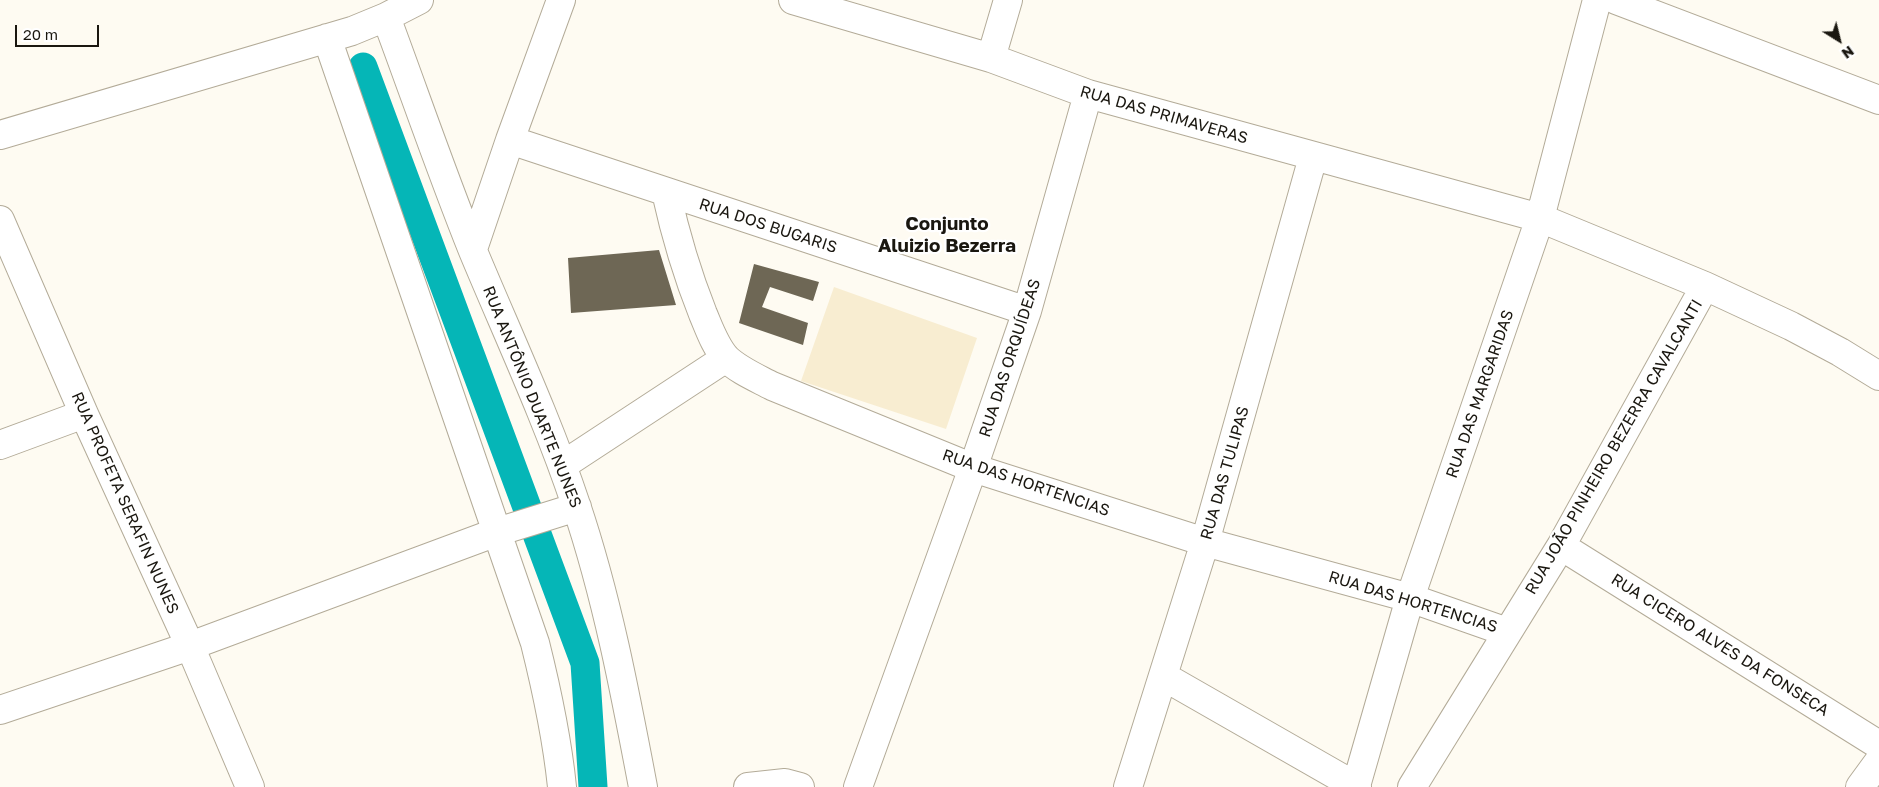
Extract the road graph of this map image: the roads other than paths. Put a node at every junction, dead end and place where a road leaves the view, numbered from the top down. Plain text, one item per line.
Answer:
1 (419, 0) edge
2 (561, 0) edge
3 (793, 0) edge
4 (1008, 0) edge
5 (1597, 0) edge
6 (1625, 1) edge
7 (386, 17) junction
8 (327, 38) junction
9 (991, 58) junction
10 (1088, 94) junction
11 (1879, 100) edge
12 (0, 135) edge
13 (510, 140) junction
14 (1313, 157) junction
15 (666, 192) junction
16 (1540, 218) junction
17 (0, 220) edge
18 (473, 249) junction
19 (1705, 286) junction
20 (1026, 311) junction
21 (726, 358) junction
22 (1879, 376) edge
23 (84, 414) junction
24 (0, 445) edge
25 (563, 465) junction
26 (973, 468) junction
27 (565, 511) junction
28 (497, 532) junction
29 (1205, 542) junction
30 (1561, 546) junction
31 (1410, 598) junction
32 (1507, 632) junction
33 (190, 646) junction
34 (1163, 676) junction
35 (0, 710) edge
36 (1879, 745) edge
37 (1879, 761) edge
38 (250, 787) edge
39 (562, 787) edge
40 (644, 787) edge
41 (748, 787) edge
42 (800, 787) edge
43 (858, 787) edge
44 (1128, 787) edge
45 (1357, 787) edge
46 (1412, 787) edge
47 (1860, 787) edge

1 - 7 street
2 - 13 street
3 - 9 street, RUA DAS PRIMAVERAS
4 - 9 street
5 - 16 street, RUA DAS MARGARIDAS
6 - 11 street
7 - 8 street
7 - 18 street, RUA ANTÔNIO DUARTE NUNES
8 - 12 street
8 - 28 street
9 - 10 street, RUA DAS PRIMAVERAS
10 - 14 street, RUA DAS PRIMAVERAS
10 - 20 street, RUA DAS ORQUÍDEAS
13 - 15 street, RUA DOS BUGARIS
13 - 18 street
14 - 16 street, RUA DAS PRIMAVERAS
14 - 29 street, RUA DAS TULIPAS
15 - 20 street, RUA DOS BUGARIS
15 - 21 street, RUA DAS HORTENCIAS
16 - 19 street, RUA DAS PRIMAVERAS
16 - 31 street, RUA DAS MARGARIDAS
17 - 23 street, RUA PROFETA SERAFIN NUNES
18 - 25 street, RUA ANTÔNIO DUARTE NUNES
19 - 22 street, RUA DAS PRIMAVERAS
19 - 30 street, RUA JOÃO PINHEIRO BEZERRA CAVALCANTI
20 - 26 street, RUA DAS ORQUÍDEAS
21 - 25 street
21 - 26 street, RUA DAS HORTENCIAS
23 - 24 street
23 - 33 street, RUA PROFETA SERAFIN NUNES
25 - 27 street, RUA ANTÔNIO DUARTE NUNES
26 - 29 street, RUA DAS HORTENCIAS
26 - 43 street, RUA DAS ORQUÍDEAS
27 - 28 street
27 - 40 street, RUA ANTÔNIO DUARTE NUNES
28 - 33 street
28 - 39 street
29 - 31 street, RUA DAS HORTENCIAS
29 - 34 street, RUA DAS TULIPAS
30 - 32 street, RUA JOÃO PINHEIRO BEZERRA CAVALCANTI
30 - 36 street, RUA CICERO ALVES DA FONSECA
31 - 32 street, RUA DAS HORTENCIAS
31 - 45 street, RUA DAS MARGARIDAS
32 - 46 street, RUA JOÃO PINHEIRO BEZERRA CAVALCANTI
33 - 35 street
33 - 38 street, RUA PROFETA SERAFIN NUNES
34 - 44 street, RUA DAS TULIPAS
34 - 45 street
37 - 47 street
41 - 42 street

